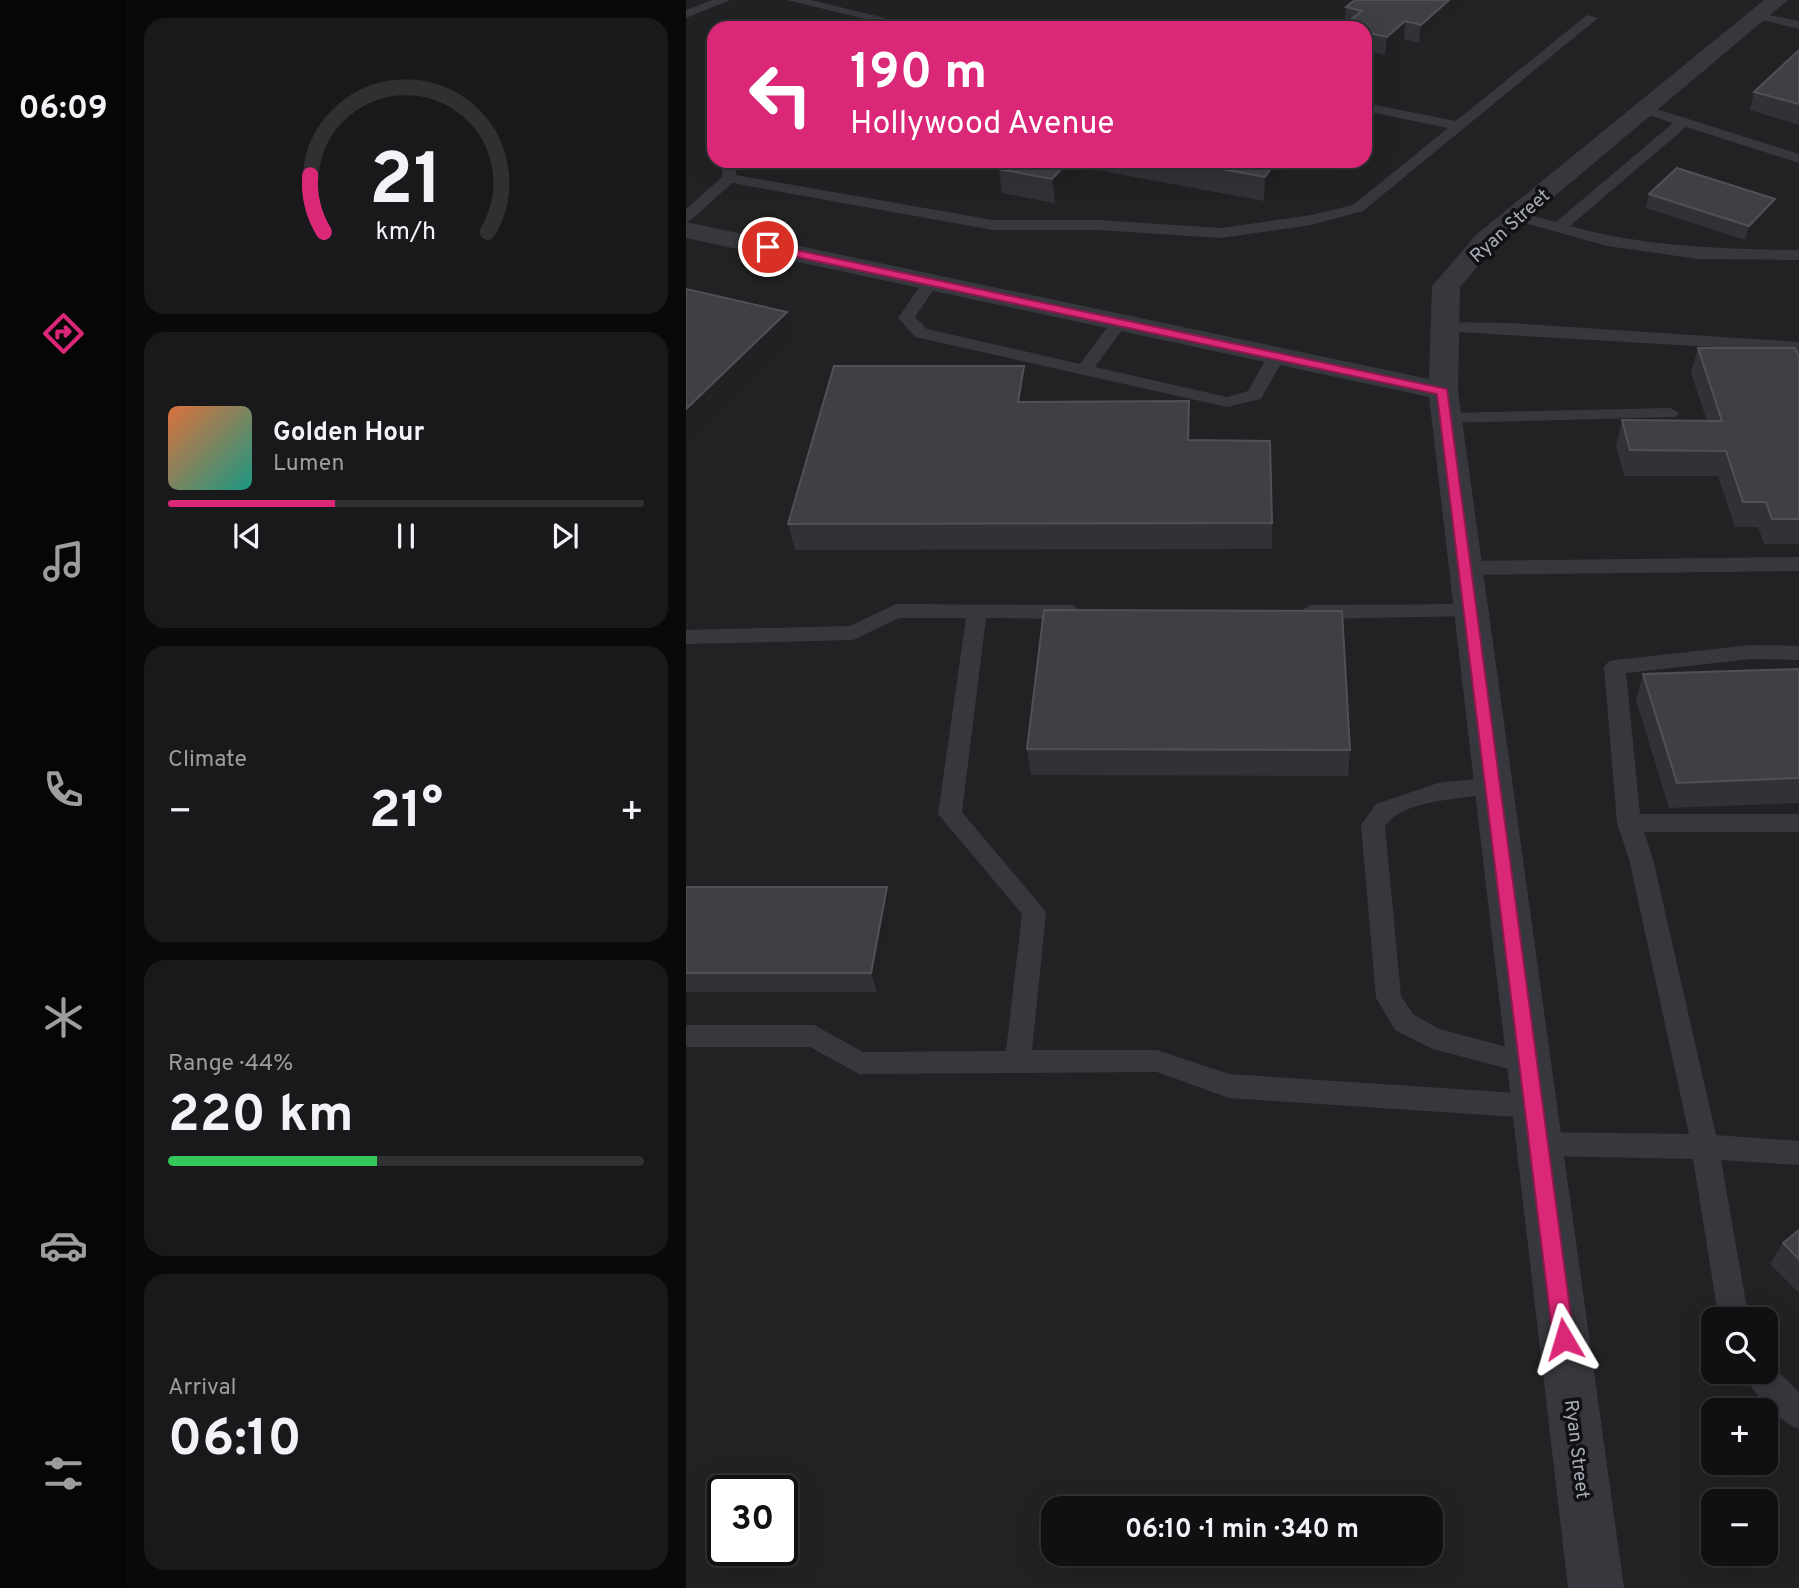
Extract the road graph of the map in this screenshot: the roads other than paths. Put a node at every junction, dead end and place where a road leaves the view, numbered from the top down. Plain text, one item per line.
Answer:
1 (724, 0) edge
2 (793, 0) edge
3 (1768, 7) edge
4 (686, 14) edge
5 (1592, 18) dead end
6 (875, 21) edge
7 (1799, 25) edge
8 (1372, 108) edge
9 (1644, 109) junction
10 (1683, 122) junction
11 (1459, 126) junction
12 (1799, 159) edge
13 (727, 168) edge
14 (729, 178) junction
15 (1516, 216) junction
16 (686, 217) edge
17 (1559, 228) junction
18 (686, 230) edge
19 (1799, 255) edge
20 (931, 282) junction
21 (1120, 322) junction
22 (1445, 327) junction
23 (1799, 347) edge
24 (1276, 355) junction
25 (1084, 370) junction
26 (1445, 404) junction
27 (1670, 413) dead end
28 (1799, 564) edge
29 (1465, 568) junction
30 (976, 611) junction
31 (1471, 611) junction
32 (1100, 612) edge
33 (1293, 612) edge
34 (686, 637) edge
35 (1799, 653) edge
36 (1493, 785) junction
37 (1629, 823) junction
38 (1799, 823) edge
39 (686, 1036) edge
40 (1018, 1062) junction
41 (1528, 1063) junction
42 (1534, 1106) junction
43 (1539, 1144) junction
44 (1705, 1147) junction
45 (1799, 1153) edge
46 (1732, 1307) edge
47 (1769, 1384) edge
48 (1799, 1415) edge
49 (1596, 1588) edge

1 - 4 lane
2 - 6 lane
3 - 7 lane
3 - 9 street, Ryan Street
5 - 11 lane
8 - 11 lane
9 - 10 lane
9 - 15 street, Ryan Street
10 - 12 lane
10 - 17 lane
11 - 14 lane
13 - 14 lane
14 - 16 lane
15 - 17 lane
15 - 22 street, Ryan Street
17 - 19 lane
18 - 20 street
20 - 21 street
20 - 25 lane
21 - 24 street
21 - 25 lane
22 - 23 lane
22 - 26 street, Ryan Street
24 - 25 lane
24 - 26 street
26 - 27 lane
26 - 29 street, Ryan Street
28 - 29 lane
29 - 31 street, Ryan Street
30 - 32 lane
30 - 34 lane
30 - 40 lane
31 - 33 lane
31 - 36 street, Ryan Street
35 - 37 lane
36 - 41 street, Ryan Street
36 - 41 lane
37 - 38 lane
37 - 44 lane
39 - 40 lane
40 - 42 lane
41 - 42 street, Ryan Street
42 - 43 street, Ryan Street
43 - 44 lane
43 - 49 street, Ryan Street
44 - 45 lane
44 - 46 lane
47 - 48 lane

